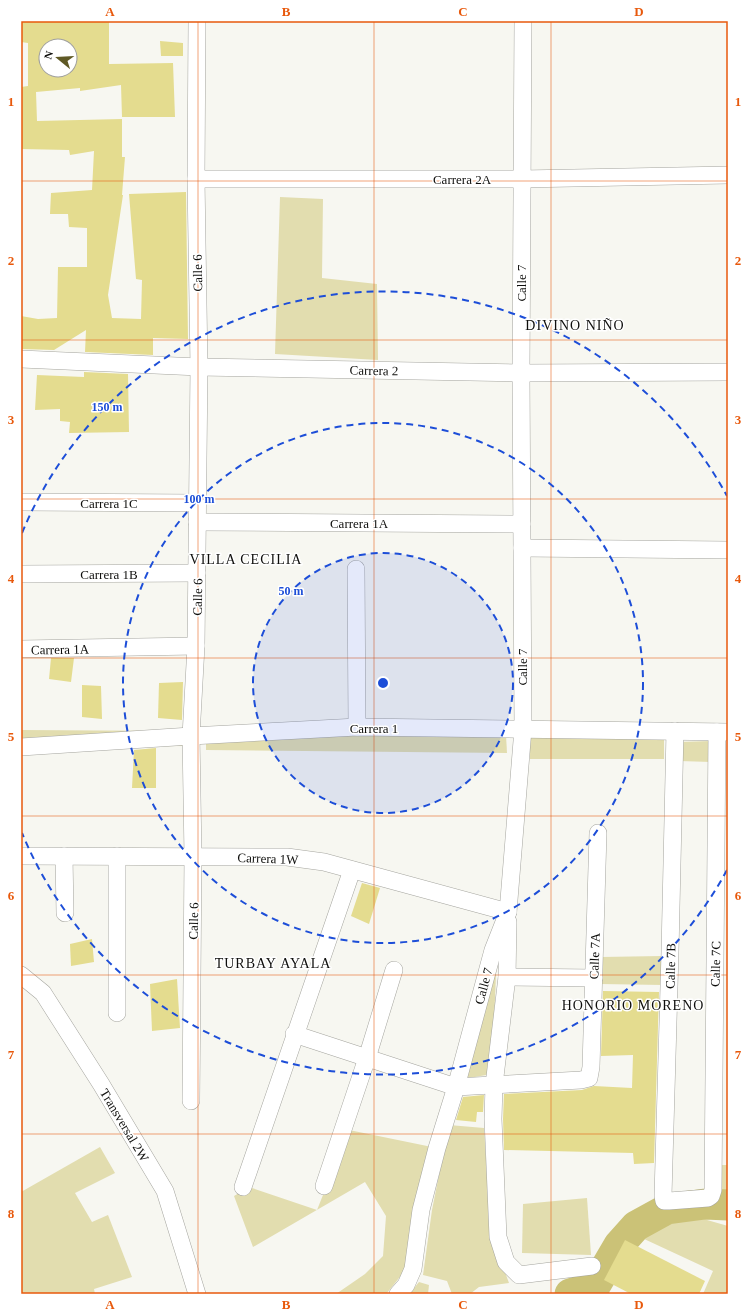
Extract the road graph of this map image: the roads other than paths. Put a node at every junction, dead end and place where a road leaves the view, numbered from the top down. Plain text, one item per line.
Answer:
1 (197, 21) edge
2 (523, 21) edge
3 (728, 175) edge
4 (196, 179) junction
5 (522, 179) junction
6 (21, 359) edge
7 (199, 367) junction
8 (728, 372) edge
9 (521, 373) junction
10 (21, 502) edge
11 (197, 503) junction
12 (197, 522) junction
13 (522, 524) junction
14 (522, 548) junction
15 (728, 550) edge
16 (356, 569) dead end
17 (21, 574) edge
18 (198, 574) junction
19 (196, 646) junction
20 (21, 649) edge
21 (357, 727) junction
22 (522, 729) junction
23 (675, 731) junction
24 (723, 732) edge
25 (191, 736) junction
26 (21, 747) edge
27 (598, 833) dead end
28 (21, 856) edge
29 (64, 856) junction
30 (117, 856) junction
31 (193, 856) junction
32 (352, 870) junction
33 (508, 912) junction
34 (65, 913) dead end
35 (394, 970) dead end
36 (21, 975) edge
37 (507, 977) junction
38 (594, 978) junction
39 (117, 1013) dead end
40 (294, 1034) junction
41 (367, 1058) junction
42 (494, 1085) junction
43 (456, 1086) junction
44 (191, 1100) dead end
45 (324, 1186) dead end
46 (243, 1187) dead end
47 (711, 1196) joint
48 (592, 1266) dead end
49 (197, 1294) edge
50 (398, 1294) edge

1 - 4 street, Calle 6
2 - 5 street, Calle 7
3 - 5 street, Carrera 2A
4 - 5 street, Carrera 2A
4 - 7 street, Calle 6
5 - 9 street, Calle 7
6 - 7 street, Carrera 2
7 - 9 street, Carrera 2
7 - 11 street, Calle 6
8 - 9 street, Carrera 2
9 - 13 street, Calle 7
10 - 11 street, Carrera 1C
11 - 12 street, Calle 6
12 - 13 street, Carrera 1A
12 - 18 street, Calle 6
13 - 14 street, Calle 7
14 - 15 street
14 - 22 street, Calle 7
16 - 21 street
17 - 18 street, Carrera 1B
18 - 19 street, Calle 6
19 - 20 street, Carrera 1A
19 - 25 street, Calle 6
21 - 22 street, Carrera 1
21 - 25 street, Carrera 1
22 - 23 street, Carrera 1
22 - 33 street, Calle 7
23 - 24 street, Carrera 1
23 - 47 street, Calle 7B
24 - 47 street, Calle 7C
25 - 26 street, Carrera 1
25 - 31 street, Calle 6
27 - 38 street, Calle 7A
28 - 29 street, Carrera 1W
29 - 30 street, Carrera 1W
29 - 34 street
30 - 31 street, Carrera 1W
30 - 39 street
31 - 32 street, Carrera 1W
31 - 44 street, Calle 6
32 - 33 street, Carrera 1W
32 - 40 street
33 - 37 street
33 - 43 street, Calle 7
35 - 41 street
36 - 49 street, Transversal 2W
37 - 38 street
37 - 42 street
38 - 42 street, Calle 7A
40 - 41 street
40 - 46 street
41 - 43 street
41 - 45 street
42 - 43 street
42 - 48 street
43 - 50 street, Calle 7

